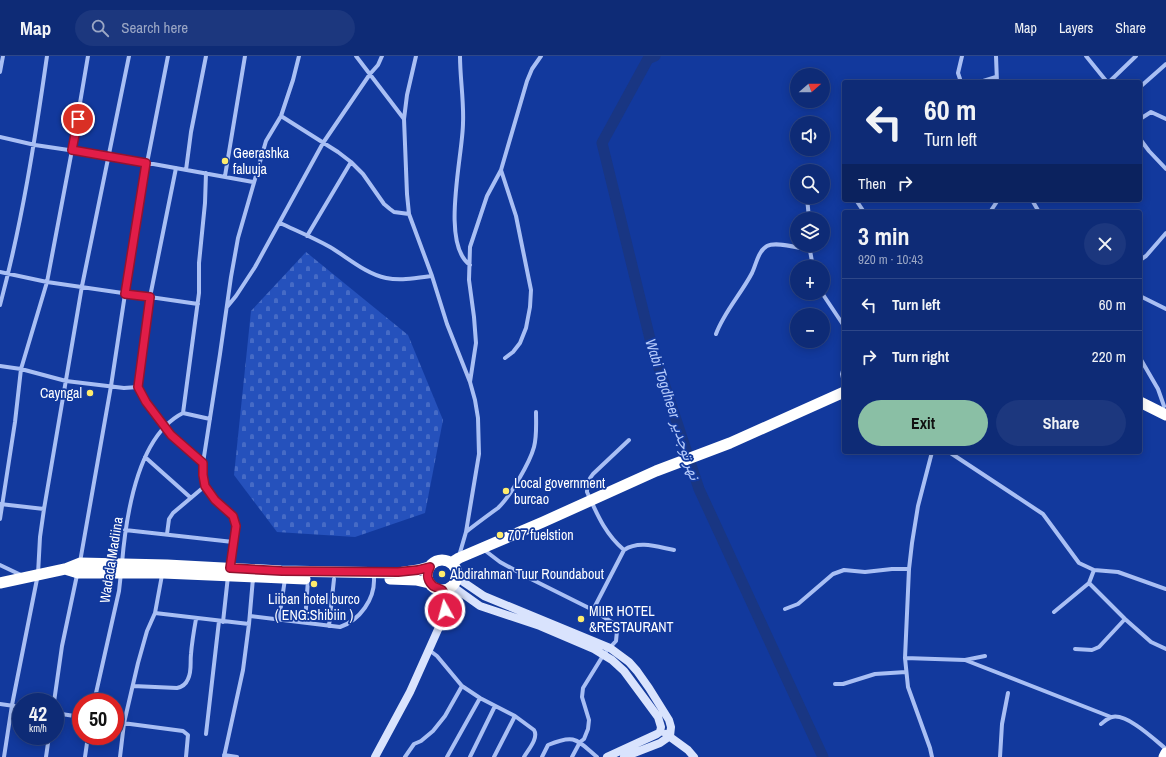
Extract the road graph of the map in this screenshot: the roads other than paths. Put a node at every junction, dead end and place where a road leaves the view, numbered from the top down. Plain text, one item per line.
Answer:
1 (3, 56) edge
2 (47, 56) edge
3 (88, 56) edge
4 (129, 56) edge
5 (168, 56) edge
6 (206, 56) edge
7 (246, 56) edge
8 (299, 56) edge
9 (356, 56) edge
10 (382, 56) edge
11 (416, 56) edge
12 (460, 56) edge
13 (541, 56) edge
14 (962, 56) edge
15 (996, 56) edge
16 (1086, 56) edge
17 (1136, 56) edge
18 (1166, 64) edge
19 (0, 72) edge
20 (370, 74) junction
21 (960, 80) edge
22 (997, 80) edge
23 (1106, 80) edge
24 (1110, 80) edge
25 (1142, 85) edge
26 (281, 116) junction
27 (1142, 118) edge
28 (404, 119) junction
29 (1166, 119) edge
30 (0, 137) edge
31 (1142, 142) edge
32 (323, 143) junction
33 (35, 145) junction
34 (72, 150) junction
35 (109, 156) junction
36 (351, 162) junction
37 (146, 163) junction
38 (176, 168) junction
39 (1166, 169) edge
40 (186, 170) junction
41 (501, 170) junction
42 (206, 173) junction
43 (225, 176) junction
44 (253, 182) junction
45 (409, 214) junction
46 (280, 223) junction
47 (1166, 233) edge
48 (308, 236) junction
49 (790, 246) edge
50 (1142, 259) edge
51 (470, 265) junction
52 (0, 272) edge
53 (8, 273) junction
54 (432, 276) junction
55 (46, 282) junction
56 (82, 286) junction
57 (125, 294) junction
58 (150, 297) junction
59 (1142, 297) edge
60 (827, 300) edge
61 (198, 304) junction
62 (0, 305) edge
63 (226, 307) junction
64 (1166, 309) edge
65 (842, 323) edge
66 (716, 334) dead end
67 (505, 358) dead end
68 (1142, 361) edge
69 (0, 366) edge
70 (21, 369) junction
71 (66, 380) junction
72 (470, 382) junction
73 (111, 386) junction
74 (138, 387) junction
75 (842, 393) edge
76 (1142, 403) edge
77 (1164, 409) edge
78 (536, 412) dead end
79 (183, 413) junction
80 (210, 419) junction
81 (164, 427) junction
82 (629, 440) dead end
83 (931, 454) edge
84 (952, 454) edge
85 (145, 457) junction
86 (203, 463) junction
87 (205, 486) junction
88 (191, 498) junction
89 (591, 501) junction
90 (1, 504) edge
91 (44, 509) junction
92 (0, 518) edge
93 (125, 530) junction
94 (466, 532) junction
95 (167, 534) junction
96 (233, 542) junction
97 (481, 548) junction
98 (624, 550) junction
99 (674, 550) dead end
100 (455, 560) junction
101 (0, 565) edge
102 (430, 567) junction
103 (79, 568) junction
104 (122, 568) junction
105 (909, 570) junction
106 (1094, 570) junction
107 (229, 572) junction
108 (162, 573) junction
109 (38, 574) junction
110 (253, 574) junction
111 (26, 578) junction
112 (374, 578) junction
113 (285, 579) junction
114 (308, 579) junction
115 (334, 579) junction
116 (0, 583) edge
117 (429, 583) junction
118 (1089, 583) junction
119 (450, 584) junction
120 (1166, 589) edge
121 (484, 596) junction
122 (480, 606) junction
123 (785, 608) dead end
124 (593, 610) junction
125 (1054, 612) dead end
126 (155, 613) junction
127 (250, 616) junction
128 (196, 619) junction
129 (279, 619) junction
130 (1125, 619) junction
131 (221, 622) junction
132 (305, 622) junction
133 (542, 623) junction
134 (249, 624) junction
135 (329, 626) junction
136 (1075, 649) dead end
137 (1166, 649) edge
138 (429, 650) junction
139 (607, 651) junction
140 (986, 656) dead end
141 (905, 658) junction
142 (965, 660) junction
143 (906, 672) junction
144 (835, 684) dead end
145 (133, 686) junction
146 (462, 686) junction
147 (14, 693) edge
148 (55, 693) edge
149 (96, 693) edge
150 (1008, 693) dead end
151 (480, 698) junction
152 (0, 704) edge
153 (12, 705) joint
154 (495, 706) junction
155 (515, 716) junction
156 (1111, 717) junction
157 (124, 723) joint
158 (1101, 724) dead end
159 (660, 732) junction
160 (206, 734) dead end
161 (670, 736) junction
162 (580, 742) junction
163 (48, 745) edge
164 (87, 745) edge
165 (121, 745) edge
166 (1166, 749) edge
167 (634, 752) edge
168 (1166, 753) edge
169 (224, 756) edge
170 (4, 757) edge
171 (46, 757) edge
172 (85, 757) edge
173 (120, 757) edge
174 (186, 757) edge
175 (237, 757) edge
176 (375, 757) edge
177 (405, 757) edge
178 (447, 757) edge
179 (470, 757) edge
180 (494, 757) edge
181 (524, 757) edge
182 (542, 757) edge
183 (572, 757) edge
184 (597, 757) edge
185 (607, 757) edge
186 (624, 757) edge
187 (694, 757) edge
188 (932, 757) edge
189 (1000, 757) edge
190 (1164, 757) edge

1 - 19 street
2 - 33 street
3 - 34 street
4 - 35 street
5 - 37 street
6 - 40 street
7 - 43 street
8 - 26 street
9 - 20 street
10 - 20 street
11 - 28 street
12 - 51 street
13 - 41 street
14 - 21 street
15 - 22 street
16 - 23 street
17 - 24 street
18 - 25 street
20 - 28 street
20 - 32 street
26 - 32 street
26 - 44 street
27 - 29 street
28 - 45 street
30 - 33 street
31 - 39 street
32 - 36 street
32 - 46 street
33 - 34 street
33 - 53 street
34 - 35 street
34 - 55 street
35 - 37 street
35 - 56 street
36 - 45 street
36 - 48 street
37 - 38 street
37 - 57 street
38 - 40 street
38 - 58 street
40 - 42 street
41 - 51 street
41 - 67 street
42 - 43 street
42 - 61 street
43 - 44 street
44 - 63 street
45 - 54 street
46 - 48 street
46 - 63 street
47 - 50 street
48 - 54 street
49 - 66 street
51 - 72 street
52 - 53 street
53 - 55 street
53 - 62 street
54 - 72 street
55 - 56 street
55 - 70 street
56 - 57 street
56 - 71 street
57 - 58 street
57 - 73 street
58 - 61 street
58 - 74 street
59 - 64 street
60 - 65 street
61 - 79 street
63 - 80 street
68 - 77 street
69 - 70 street
70 - 71 street
70 - 90 street
71 - 73 street
71 - 91 street
72 - 94 street
73 - 74 street
73 - 103 street
74 - 81 street
75 - 89 highway
76 - 77 highway
78 - 94 street
79 - 80 street
79 - 81 street, Wadada Madiina
80 - 86 street
81 - 85 street, Wadada Madiina
81 - 86 street
82 - 89 street
83 - 105 street
84 - 106 street
85 - 88 street
85 - 93 street, Wadada Madiina
86 - 87 street
87 - 88 street
87 - 96 street
88 - 95 street
89 - 97 highway
89 - 98 street
90 - 91 street
90 - 92 street
91 - 109 street
93 - 95 street
93 - 104 street, Wadada Madiina
94 - 100 street
95 - 96 street
96 - 107 street
97 - 100 highway
97 - 124 street
98 - 99 street
98 - 124 street
100 - 102 highway
100 - 119 highway
101 - 111 street
102 - 110 highway
102 - 117 highway
103 - 104 highway
103 - 109 highway
103 - 148 street
104 - 107 highway
104 - 108 highway
104 - 149 street, Wadada Madiina
105 - 123 street
105 - 141 street
106 - 118 street
106 - 120 street
107 - 108 highway
107 - 110 highway
107 - 131 street
108 - 126 street
109 - 111 highway
109 - 147 street
110 - 113 highway
110 - 127 street
111 - 116 highway
112 - 115 highway
112 - 117 highway
112 - 135 street
113 - 114 highway
113 - 129 street
114 - 115 highway
114 - 132 street
115 - 135 street
117 - 119 highway
118 - 125 street
118 - 130 street
119 - 121 street
119 - 122 street
119 - 138 street
121 - 122 street
121 - 133 street
122 - 133 street
124 - 139 street
126 - 128 street
126 - 145 street
127 - 129 street
127 - 134 street
128 - 131 street
128 - 145 street
129 - 132 street
130 - 136 street
130 - 137 street
131 - 134 street
131 - 160 street
132 - 135 street
133 - 139 street
134 - 169 street
138 - 146 street
138 - 176 street
139 - 159 street
139 - 161 street
139 - 162 street
140 - 142 street
141 - 142 street
141 - 143 street
142 - 156 street
143 - 144 street
143 - 188 street
145 - 157 street
146 - 151 street
146 - 177 street
150 - 189 street
151 - 154 street
151 - 178 street
152 - 153 street
153 - 170 street
154 - 155 street
154 - 179 street
155 - 180 street
155 - 181 street
156 - 158 street
156 - 166 street
157 - 174 street
159 - 161 street
159 - 167 street
161 - 167 street
161 - 187 street
162 - 182 street
162 - 183 street
162 - 184 street
163 - 171 street
164 - 172 street
165 - 173 street
167 - 185 street
167 - 186 street
168 - 190 highway
169 - 175 street

